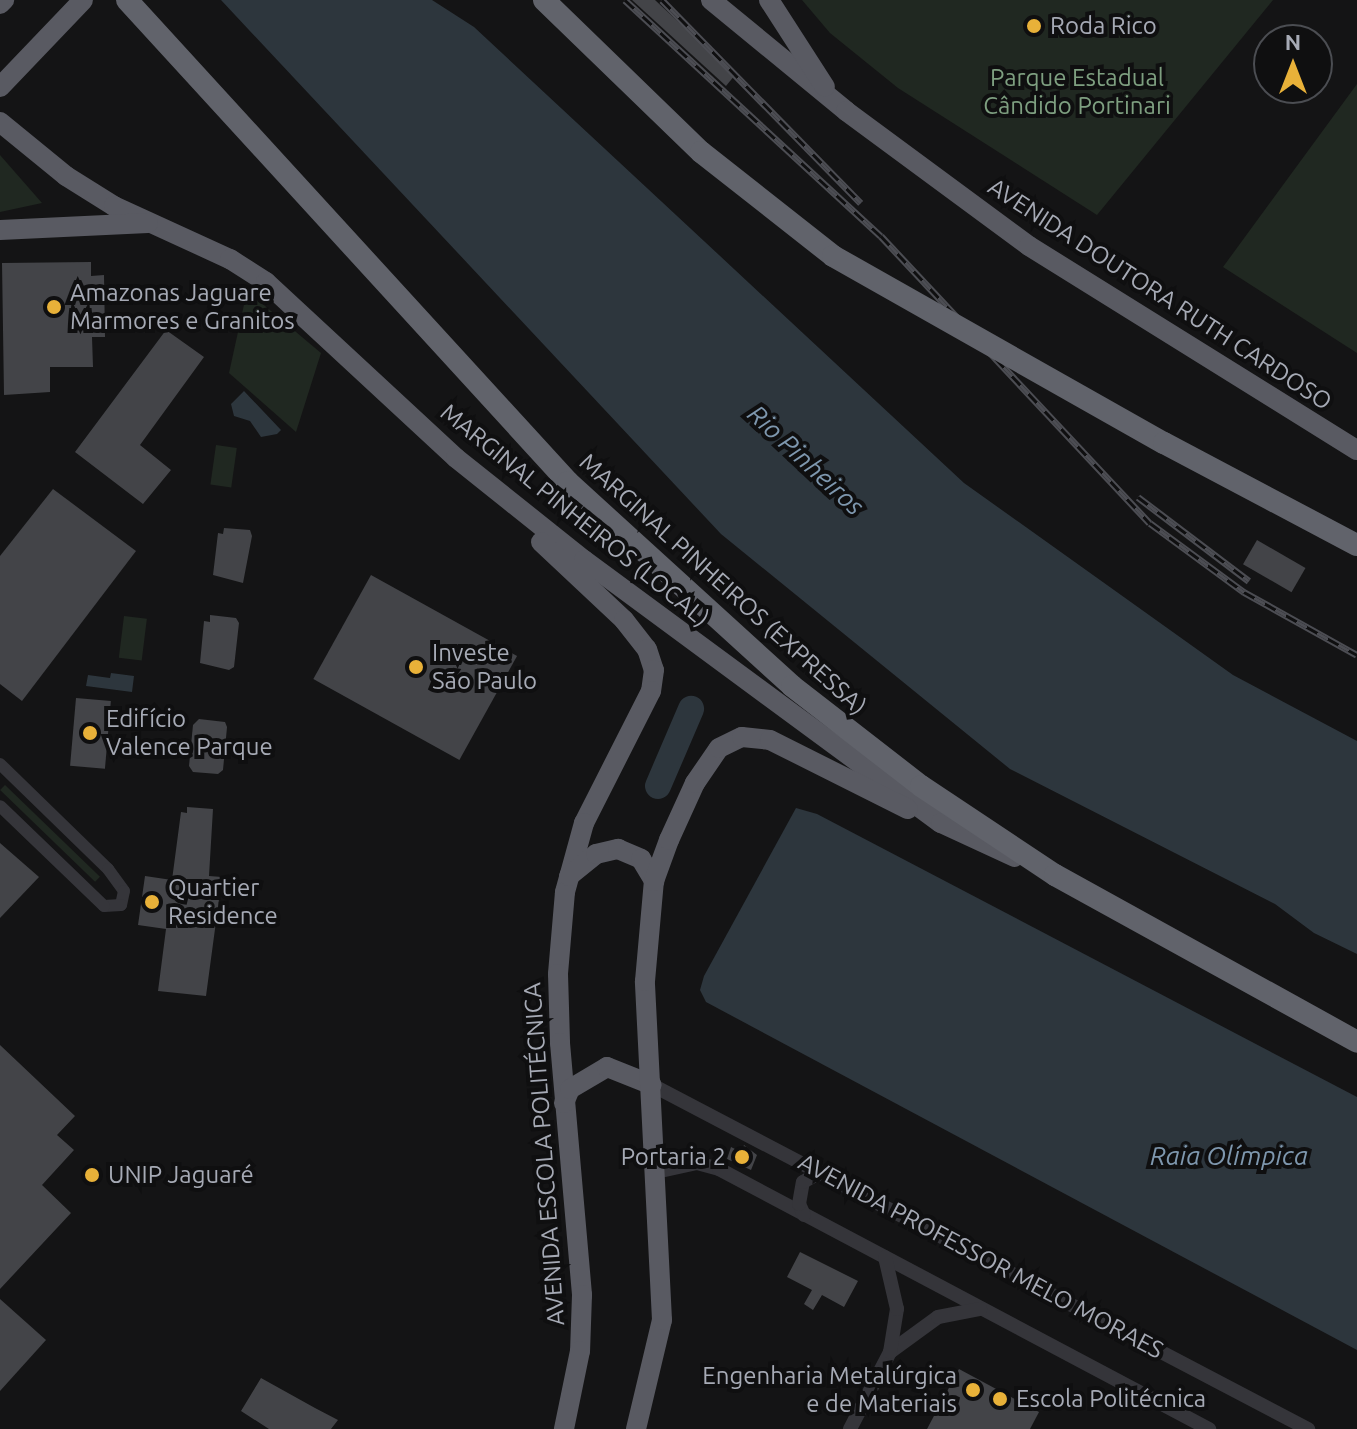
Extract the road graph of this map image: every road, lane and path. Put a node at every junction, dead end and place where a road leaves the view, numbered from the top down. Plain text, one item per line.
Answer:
1 (83, 0) edge
2 (127, 0) edge
3 (544, 0) edge
4 (711, 0) edge
5 (769, 0) edge
6 (0, 87) edge
7 (830, 98) junction
8 (0, 122) edge
9 (149, 223) junction
10 (0, 230) edge
11 (1357, 450) edge
12 (456, 458) junction
13 (1357, 545) edge
14 (0, 764) edge
15 (0, 806) edge
16 (941, 823) junction
17 (1055, 875) junction
18 (569, 876) junction
19 (654, 881) junction
20 (1357, 1042) edge
21 (652, 1085) junction
22 (564, 1103) junction
23 (656, 1172) junction
24 (820, 1172) junction
25 (804, 1215) junction
26 (885, 1257) junction
27 (980, 1309) junction
28 (890, 1352) junction
29 (564, 1429) edge
30 (636, 1429) edge
31 (850, 1429) edge
32 (1209, 1429) edge
33 (1308, 1429) edge

1 - 6 highway
2 - 17 highway, MARGINAL PINHEIROS (EXPRESSA)
3 - 13 highway, bridge
4 - 7 highway, AVENIDA DOUTORA RUTH CARDOSO
5 - 7 highway
7 - 11 highway, AVENIDA DOUTORA RUTH CARDOSO
8 - 9 highway, MARGINAL PINHEIROS (LOCAL)
9 - 10 highway
9 - 12 highway, MARGINAL PINHEIROS (LOCAL)
12 - 16 highway, MARGINAL PINHEIROS (LOCAL)
12 - 18 highway, AVENIDA ESCOLA POLITÉCNICA
14 - 15 street
16 - 17 highway, MARGINAL PINHEIROS (LOCAL)
16 - 19 highway
17 - 20 highway, MARGINAL PINHEIROS (EXPRESSA)
18 - 19 highway
18 - 22 highway, AVENIDA ESCOLA POLITÉCNICA
19 - 21 highway
21 - 22 highway
21 - 23 highway
21 - 24 street, AVENIDA PROFESSOR MELO MORAES
22 - 29 highway, AVENIDA ESCOLA POLITÉCNICA
23 - 25 street, AVENIDA PROFESSOR MELO MORAES
23 - 30 highway
24 - 25 street
24 - 33 street, AVENIDA PROFESSOR MELO MORAES
25 - 26 street, AVENIDA PROFESSOR MELO MORAES
26 - 27 street, AVENIDA PROFESSOR MELO MORAES
26 - 28 street
27 - 28 street
27 - 32 street, AVENIDA PROFESSOR MELO MORAES
28 - 31 street

